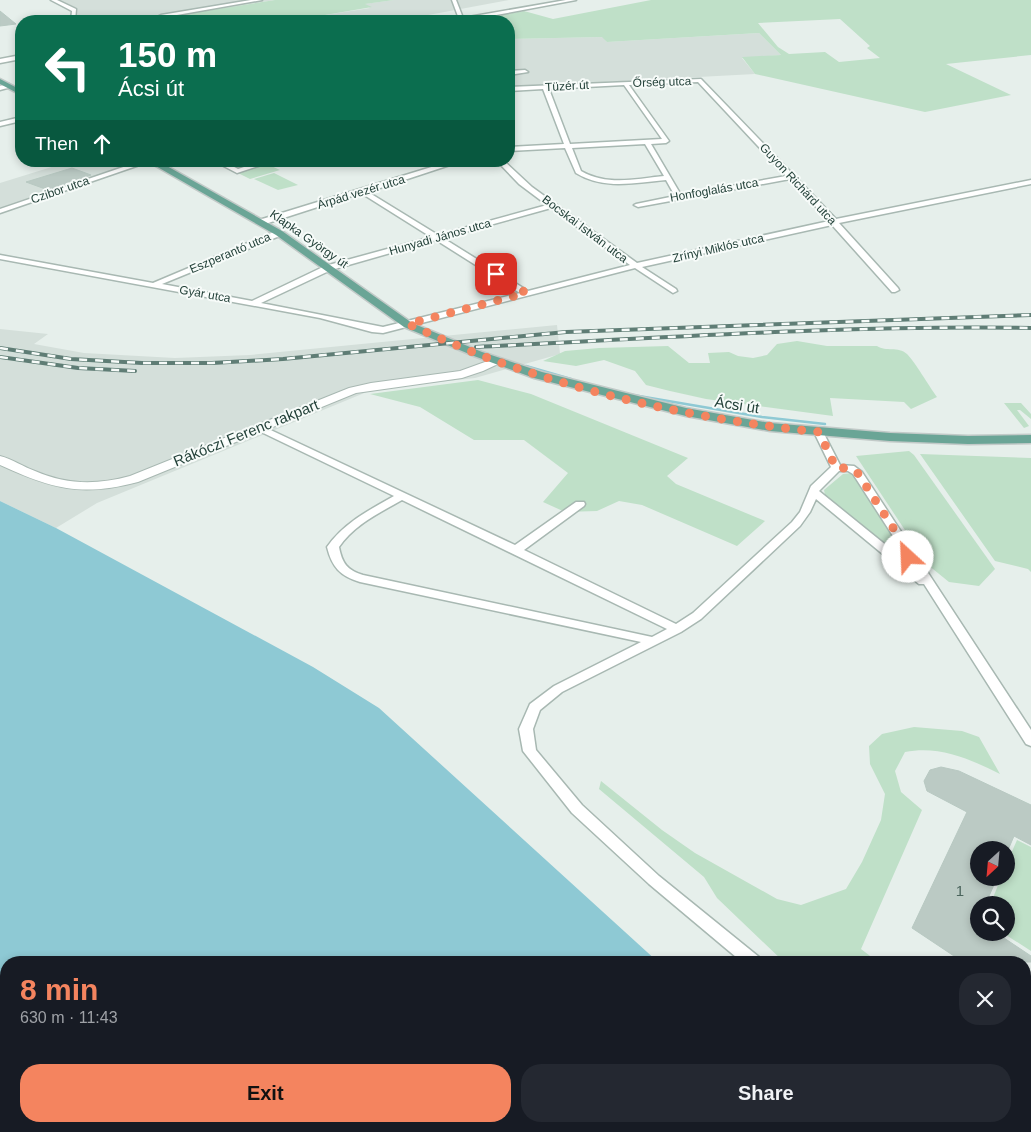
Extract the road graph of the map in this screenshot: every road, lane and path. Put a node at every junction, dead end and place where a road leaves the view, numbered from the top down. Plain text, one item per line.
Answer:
1 (53, 0) edge
2 (260, 0) edge
3 (454, 0) edge
4 (574, 0) edge
5 (74, 15) edge
6 (164, 15) edge
7 (458, 15) edge
8 (493, 15) edge
9 (15, 58) edge
10 (0, 61) edge
11 (525, 72) dead end
12 (515, 73) edge
13 (0, 80) edge
14 (699, 80) joint
15 (625, 83) junction
16 (9, 86) junction
17 (545, 87) junction
18 (0, 88) edge
19 (15, 89) edge
20 (515, 89) edge
21 (15, 120) edge
22 (0, 124) edge
23 (647, 142) junction
24 (568, 145) junction
25 (515, 149) edge
26 (131, 167) edge
27 (160, 167) edge
28 (230, 167) edge
29 (248, 167) edge
30 (440, 167) edge
31 (505, 167) edge
32 (791, 176) junction
33 (667, 178) junction
34 (1031, 182) edge
35 (362, 191) junction
36 (678, 197) junction
37 (553, 205) junction
38 (638, 205) dead end
39 (0, 211) edge
40 (262, 222) junction
41 (834, 222) junction
42 (279, 233) junction
43 (438, 237) junction
44 (0, 257) edge
45 (635, 266) junction
46 (328, 268) junction
47 (154, 285) junction
48 (895, 290) dead end
49 (673, 291) dead end
50 (526, 293) junction
51 (254, 303) junction
52 (408, 324) junction
53 (449, 342) joint
54 (496, 361) junction
55 (260, 428) junction
56 (819, 432) junction
57 (1031, 439) edge
58 (0, 460) edge
59 (836, 468) junction
60 (814, 492) junction
61 (401, 496) junction
62 (580, 504) dead end
63 (516, 550) junction
64 (910, 554) junction
65 (896, 558) junction
66 (930, 587) junction
67 (677, 629) junction
68 (654, 641) junction
69 (1031, 741) edge
70 (746, 956) edge

1 - 5 street
2 - 6 street
3 - 7 street
4 - 8 street
9 - 10 street
11 - 12 street
13 - 16 main road
14 - 15 street, Őrség utca
14 - 32 street, Guyon Richárd utca
15 - 17 street, Tüzér út
15 - 23 street
16 - 18 street
16 - 19 main road
17 - 20 street, Tüzér út
17 - 24 street
21 - 22 street
23 - 24 street
23 - 33 street
24 - 25 street
24 - 33 street
26 - 39 street, Czibor utca
27 - 40 main road, Klapka György út
28 - 29 street
30 - 35 street, Árpád vezér utca
31 - 37 street, Bocskai István utca
32 - 36 street, Honfoglalás utca
32 - 41 street, Guyon Richárd utca
33 - 36 street
34 - 41 street, Zrínyi Miklós utca
35 - 40 street, Árpád vezér utca
35 - 43 street
36 - 38 street, Honfoglalás utca
37 - 43 street, Hunyadi János utca
37 - 45 street, Bocskai István utca
40 - 42 main road, Klapka György út
41 - 45 street, Zrínyi Miklós utca
41 - 48 street, Guyon Richárd utca
42 - 46 main road, Klapka György út
42 - 47 street, Eszperantó utca
43 - 46 street, Hunyadi János utca
43 - 50 street
44 - 47 street, Gyár utca
45 - 49 street, Bocskai István utca
45 - 50 street, Zrínyi Miklós utca
46 - 51 street, Hunyadi János utca
46 - 52 main road, Klapka György út
47 - 51 street, Gyár utca
50 - 52 street, Zrínyi Miklós utca
51 - 52 street, Gyár utca
52 - 53 main road, Klapka György út
53 - 54 main road, Ácsi út
54 - 55 street, Rákóczi Ferenc rakpart
54 - 56 main road, Ácsi út
55 - 58 street, Rákóczi Ferenc rakpart
55 - 61 street
56 - 57 main road, Ácsi út
56 - 59 street
59 - 60 street
59 - 64 street
60 - 65 street
60 - 67 street
61 - 63 street
61 - 68 street
62 - 63 street
63 - 67 street
64 - 65 street
64 - 66 street
65 - 66 street
66 - 69 street
67 - 68 street
68 - 70 street

